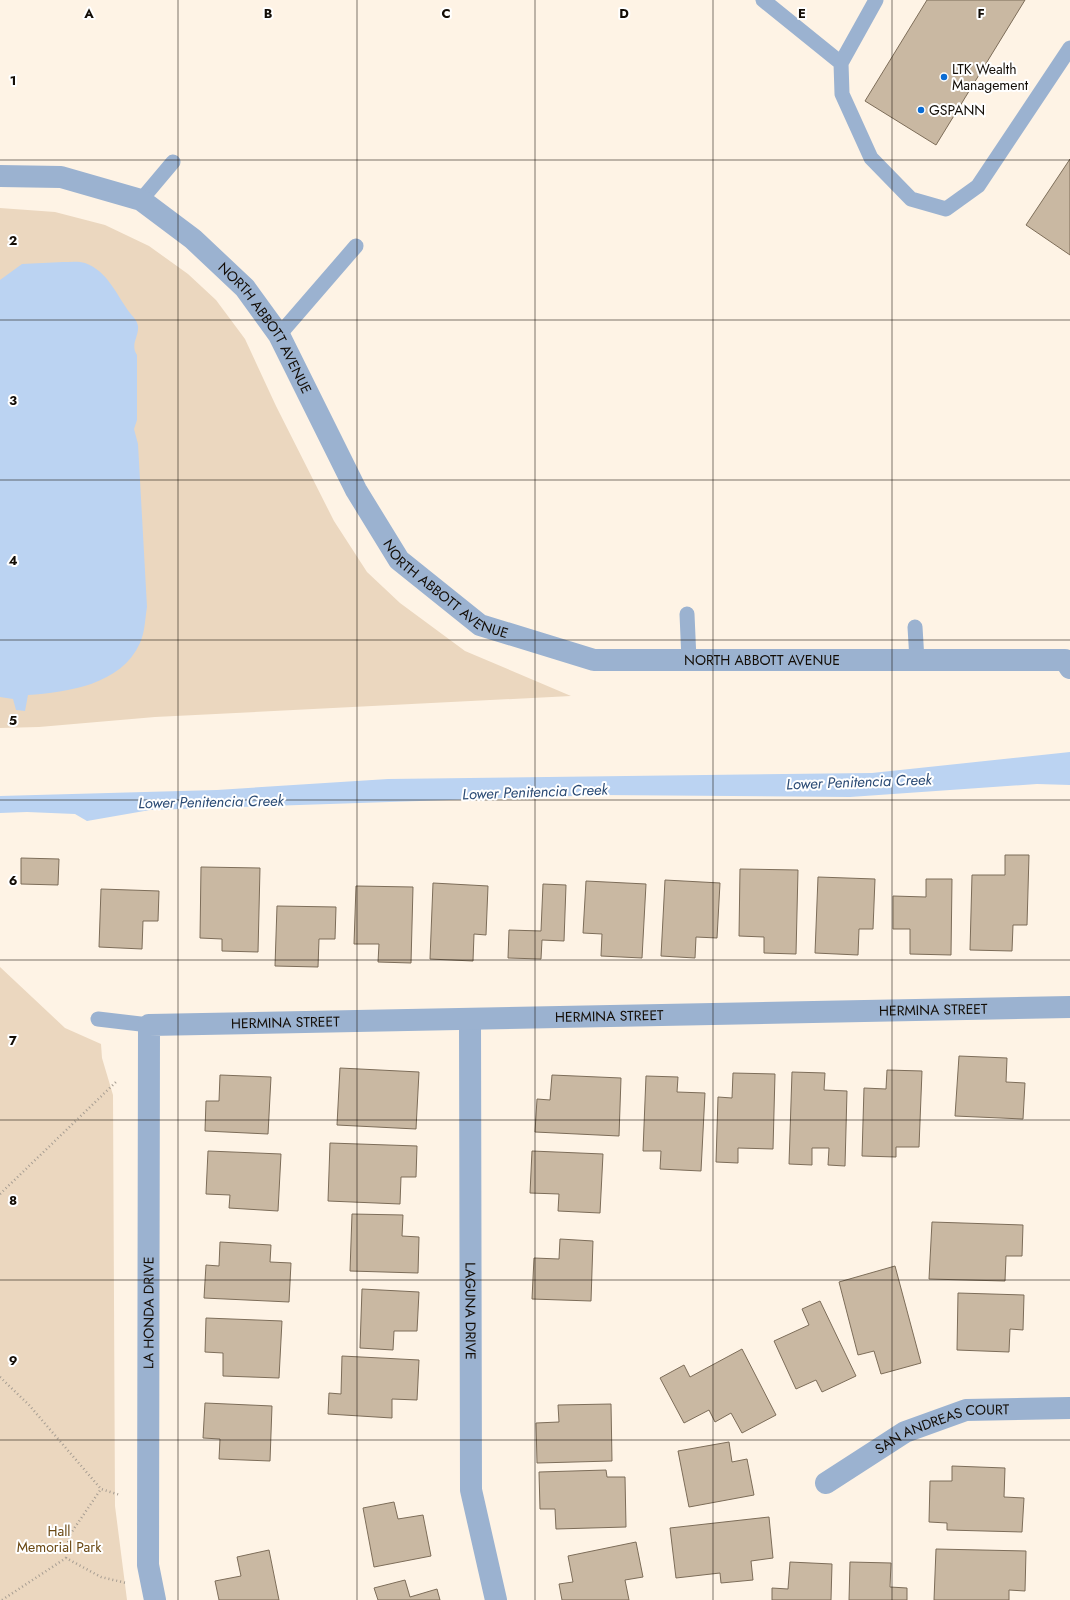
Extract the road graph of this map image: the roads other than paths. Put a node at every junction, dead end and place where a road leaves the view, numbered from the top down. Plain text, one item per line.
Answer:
1 (763, 0) edge
2 (876, 0) edge
3 (1070, 48) edge
4 (841, 63) junction
5 (173, 162) dead end
6 (0, 176) edge
7 (141, 200) junction
8 (356, 246) dead end
9 (279, 335) junction
10 (687, 614) dead end
11 (915, 627) dead end
12 (689, 660) junction
13 (917, 660) junction
14 (1070, 668) edge
15 (1070, 1007) edge
16 (98, 1019) dead end
17 (470, 1019) junction
18 (149, 1025) junction
19 (1070, 1408) edge
20 (826, 1483) dead end
21 (155, 1600) edge
22 (496, 1600) edge

1 - 4 lane
2 - 4 lane
3 - 4 lane
5 - 7 lane
6 - 7 street, NORTH ABBOTT AVENUE
7 - 9 street, NORTH ABBOTT AVENUE
8 - 9 lane
9 - 12 street, NORTH ABBOTT AVENUE
10 - 12 lane
11 - 13 lane
12 - 13 street, NORTH ABBOTT AVENUE
13 - 14 street, NORTH ABBOTT AVENUE
15 - 17 street, HERMINA STREET
16 - 18 lane
17 - 18 street, HERMINA STREET
17 - 22 street, LAGUNA DRIVE
18 - 21 street, LA HONDA DRIVE
19 - 20 street, SAN ANDREAS COURT

